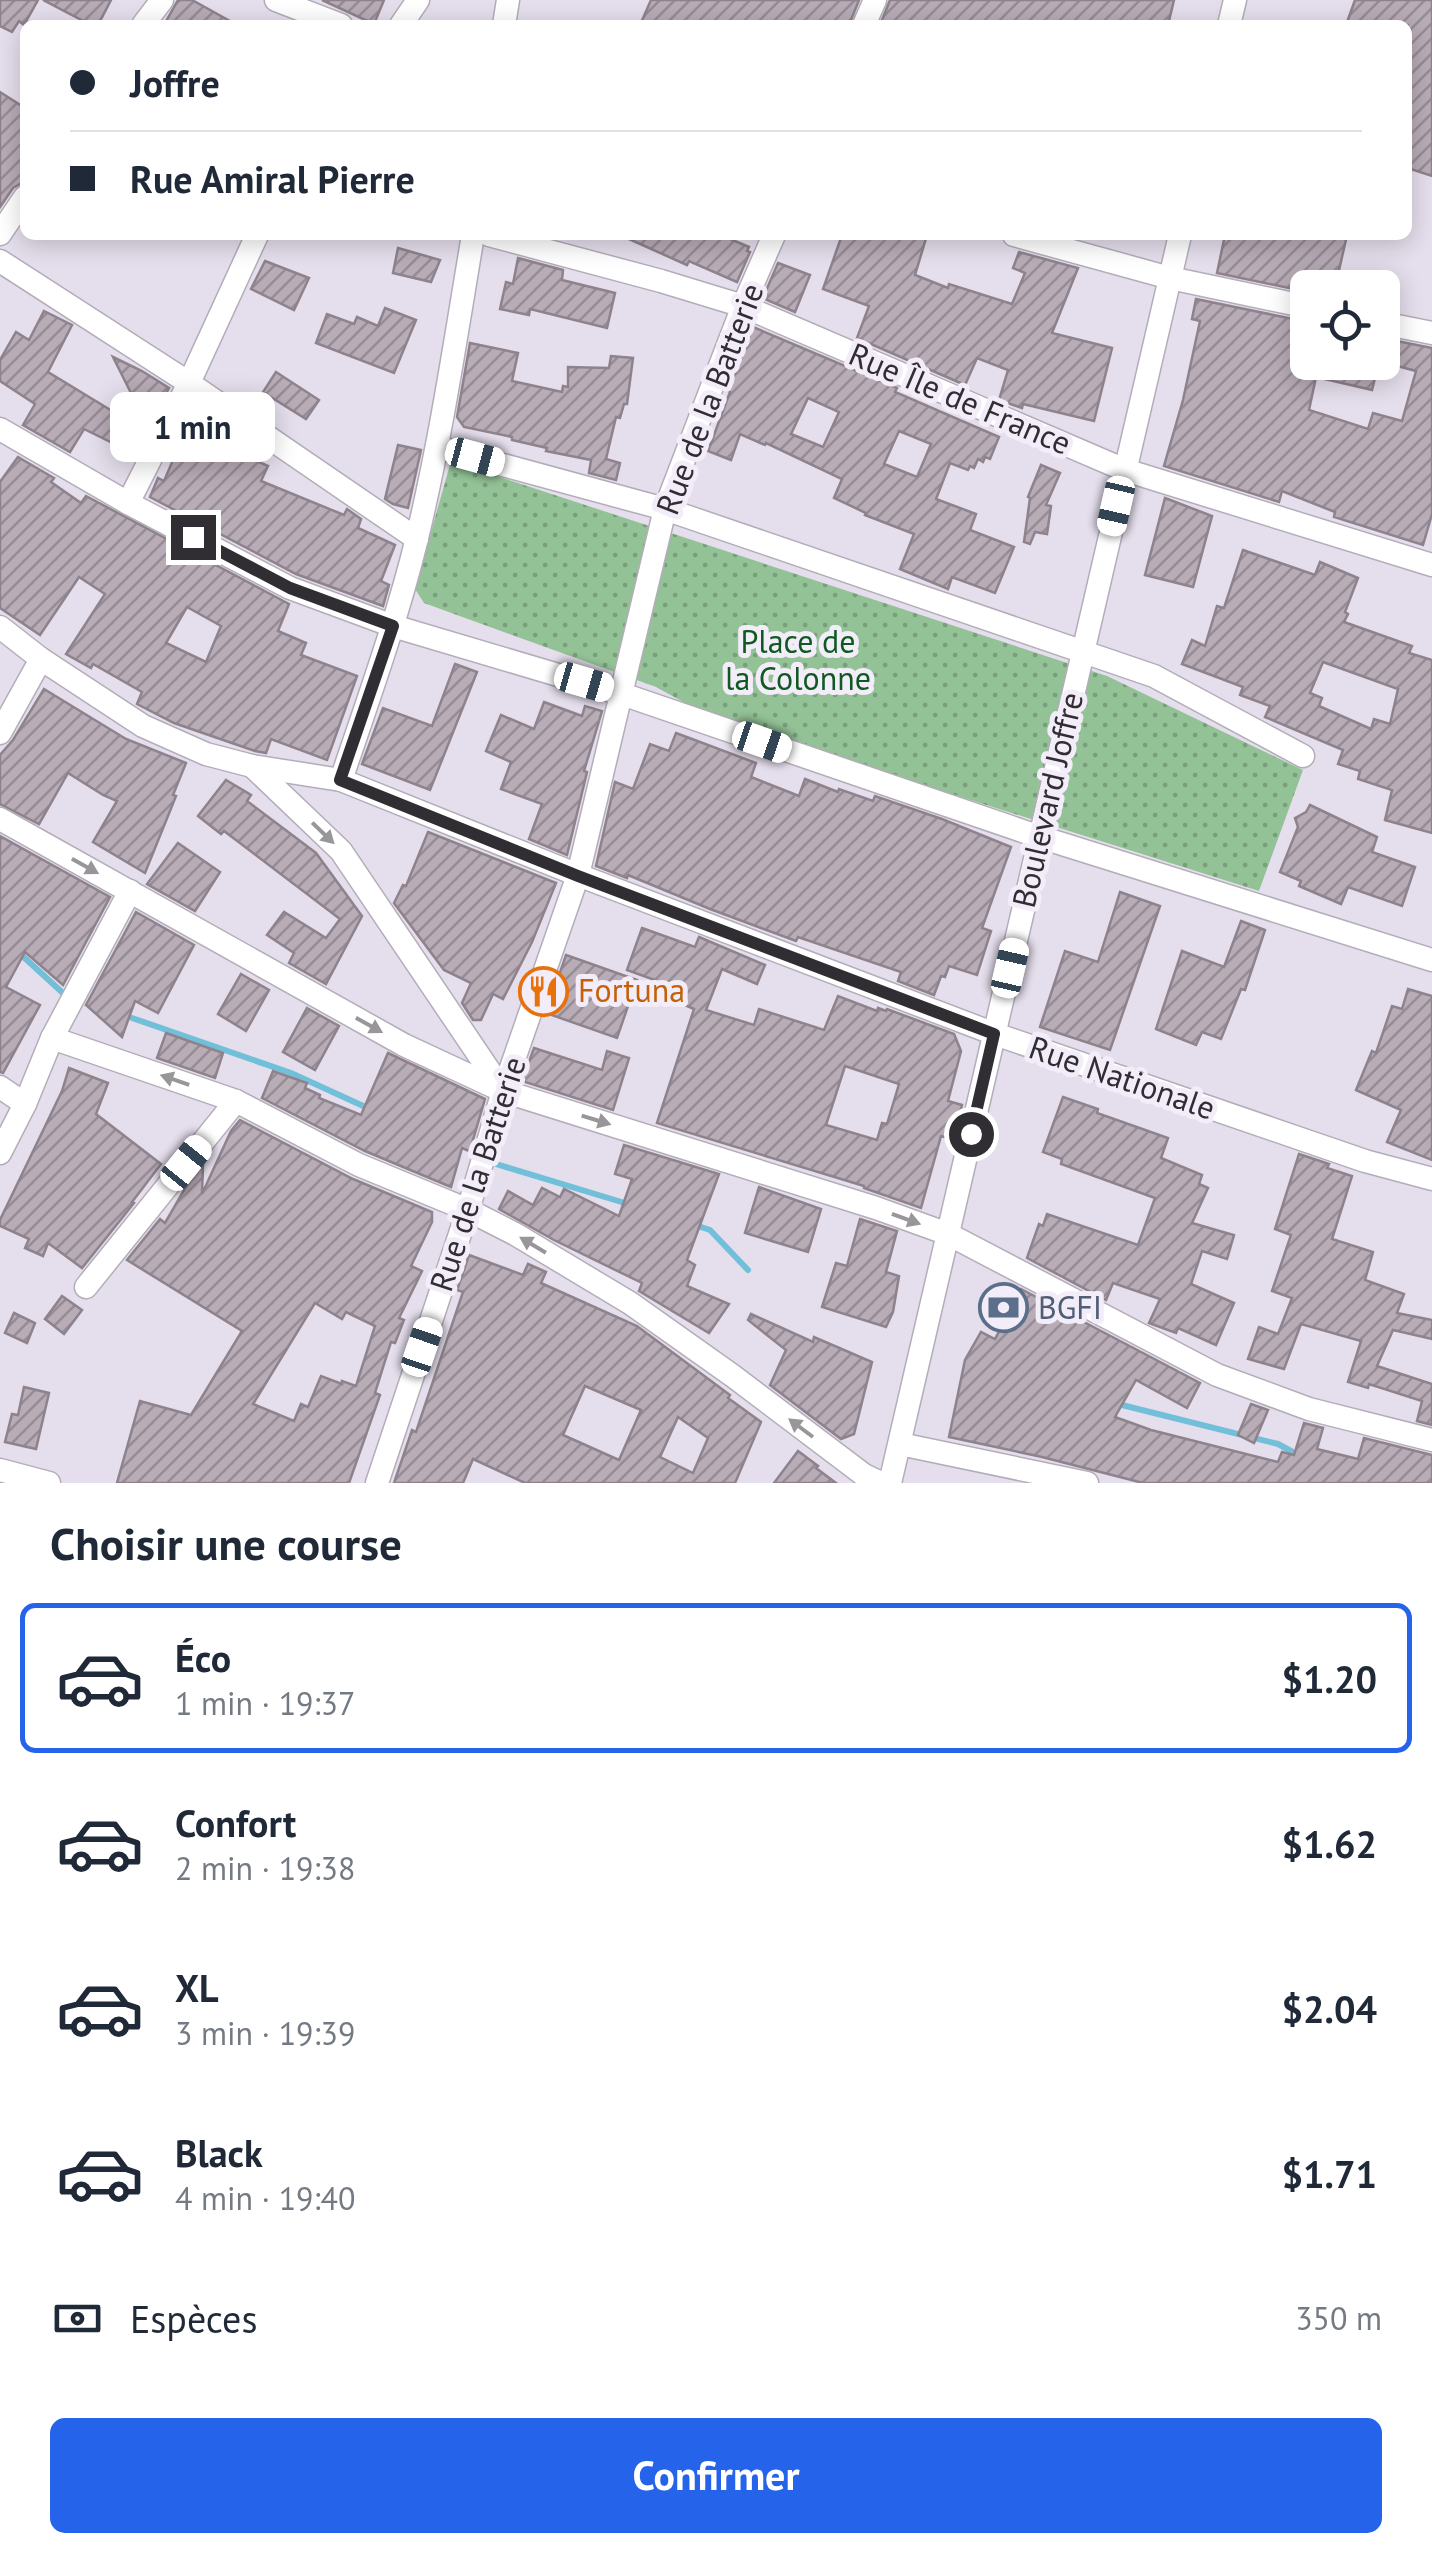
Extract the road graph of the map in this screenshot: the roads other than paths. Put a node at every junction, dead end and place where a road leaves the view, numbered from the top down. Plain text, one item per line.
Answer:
1 (276, 0) edge
2 (328, 20) edge
3 (20, 204) edge
4 (0, 234) edge
5 (255, 240) edge
6 (472, 240) edge
7 (508, 240) edge
8 (772, 240) edge
9 (1032, 240) edge
10 (1179, 240) edge
11 (0, 261) edge
12 (1170, 278) junction
13 (1290, 303) edge
14 (743, 306) junction
15 (1400, 326) edge
16 (1432, 333) edge
17 (188, 382) junction
18 (0, 429) edge
19 (437, 447) junction
20 (1125, 470) junction
21 (128, 503) junction
22 (665, 509) junction
23 (417, 539) junction
24 (1432, 565) edge
25 (393, 626) junction
26 (0, 627) edge
27 (1083, 652) junction
28 (41, 660) junction
29 (622, 694) junction
30 (0, 733) edge
31 (1304, 756) dead end
32 (252, 766) junction
33 (340, 780) junction
34 (0, 819) edge
35 (1040, 837) junction
36 (578, 876) junction
37 (130, 891) junction
38 (1431, 953) edge
39 (994, 1034) junction
40 (52, 1038) junction
41 (0, 1087) edge
42 (504, 1091) junction
43 (236, 1101) junction
44 (25, 1104) junction
45 (0, 1153) edge
46 (1432, 1180) edge
47 (468, 1210) junction
48 (948, 1234) junction
49 (86, 1287) dead end
50 (1432, 1440) edge
51 (900, 1444) junction
52 (0, 1470) edge
53 (48, 1483) edge
54 (376, 1483) edge
55 (881, 1483) edge
56 (890, 1483) edge
57 (1088, 1483) edge

1 - 2 street
3 - 4 street
5 - 17 street
6 - 19 street
7 - 14 street, Rue Île de France
8 - 14 street, Rue de la Batterie
9 - 12 street
10 - 12 street, Boulevard Joffre
11 - 17 street
12 - 13 street
12 - 20 street, Boulevard Joffre
14 - 20 street, Rue Île de France
14 - 22 street, Rue de la Batterie
15 - 16 street
17 - 21 street
17 - 23 street
18 - 21 street
19 - 22 street
19 - 23 street
20 - 24 street, Rue Île de France
20 - 27 street, Boulevard Joffre
21 - 25 street
22 - 27 street
22 - 29 street, Rue de la Batterie
23 - 25 street
25 - 29 street
25 - 33 street
26 - 28 street, Rue Nationale
27 - 31 street
27 - 35 street, Boulevard Joffre
28 - 30 street
28 - 32 street, Rue Nationale
29 - 35 street
29 - 36 street, Rue de la Batterie
32 - 33 street, Rue Nationale
32 -> 42 street
33 - 36 street, Rue Nationale
34 -> 37 street
35 - 38 street
35 - 39 street, Boulevard Joffre
36 - 39 street, Rue Nationale
36 - 42 street, Rue de la Batterie
37 - 40 street
37 -> 42 street
39 - 46 street, Rue Nationale
39 - 48 street, Boulevard Joffre
43 -> 40 street
40 - 44 street
41 - 44 street
42 - 47 street, Rue de la Batterie
42 -> 48 street
43 - 47 street
43 - 49 street
44 - 45 street
47 - 54 street, Rue de la Batterie
55 -> 47 street
48 - 50 street
48 - 51 street, Boulevard Joffre
51 - 56 street, Boulevard Joffre
51 - 57 street
52 - 53 street

